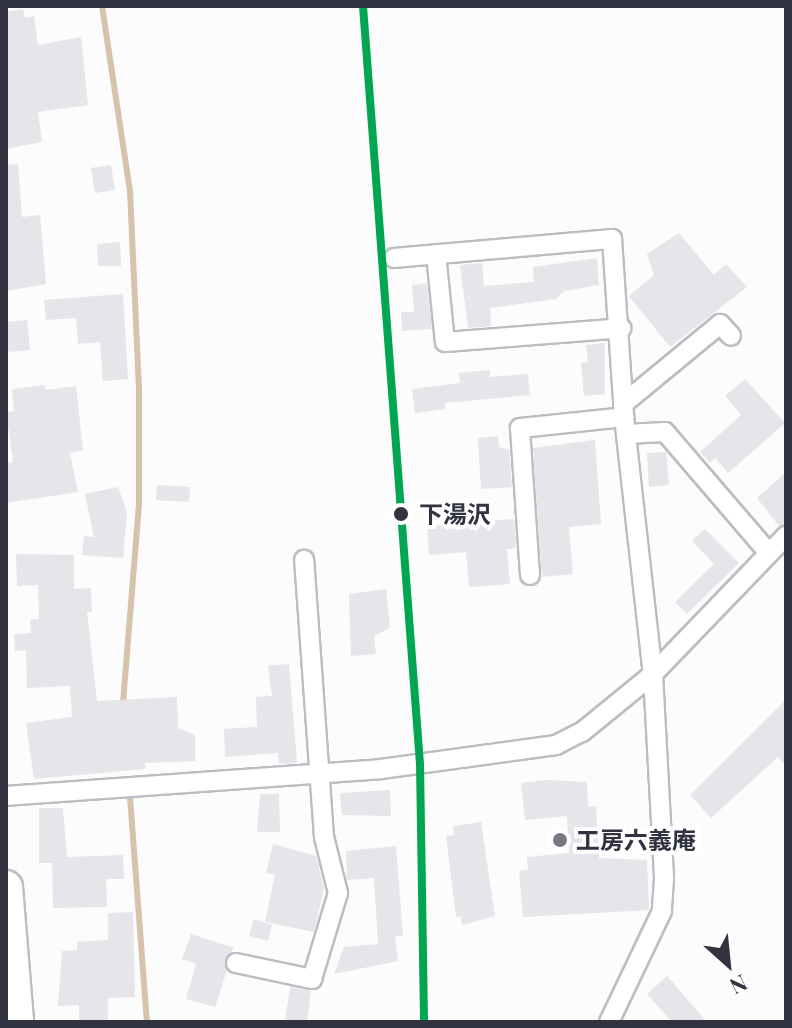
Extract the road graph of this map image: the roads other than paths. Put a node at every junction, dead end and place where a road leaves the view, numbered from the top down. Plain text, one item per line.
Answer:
1 (436, 254) junction
2 (394, 258) dead end
3 (621, 328) junction
4 (731, 336) dead end
5 (624, 418) junction
6 (786, 536) edge
7 (768, 552) junction
8 (304, 560) dead end
9 (530, 575) dead end
10 (653, 674) junction
11 (320, 773) junction
12 (6, 796) edge
13 (6, 887) edge
14 (236, 963) dead end
15 (17, 1022) edge
16 (609, 1022) edge

1 - 2 street
1 - 3 street
1 - 3 street
3 - 5 street
4 - 5 street
5 - 7 street
5 - 9 street
5 - 10 street
6 - 7 street
7 - 10 street
8 - 11 street
10 - 11 street
10 - 16 street
11 - 12 street
11 - 14 street
13 - 15 highway

